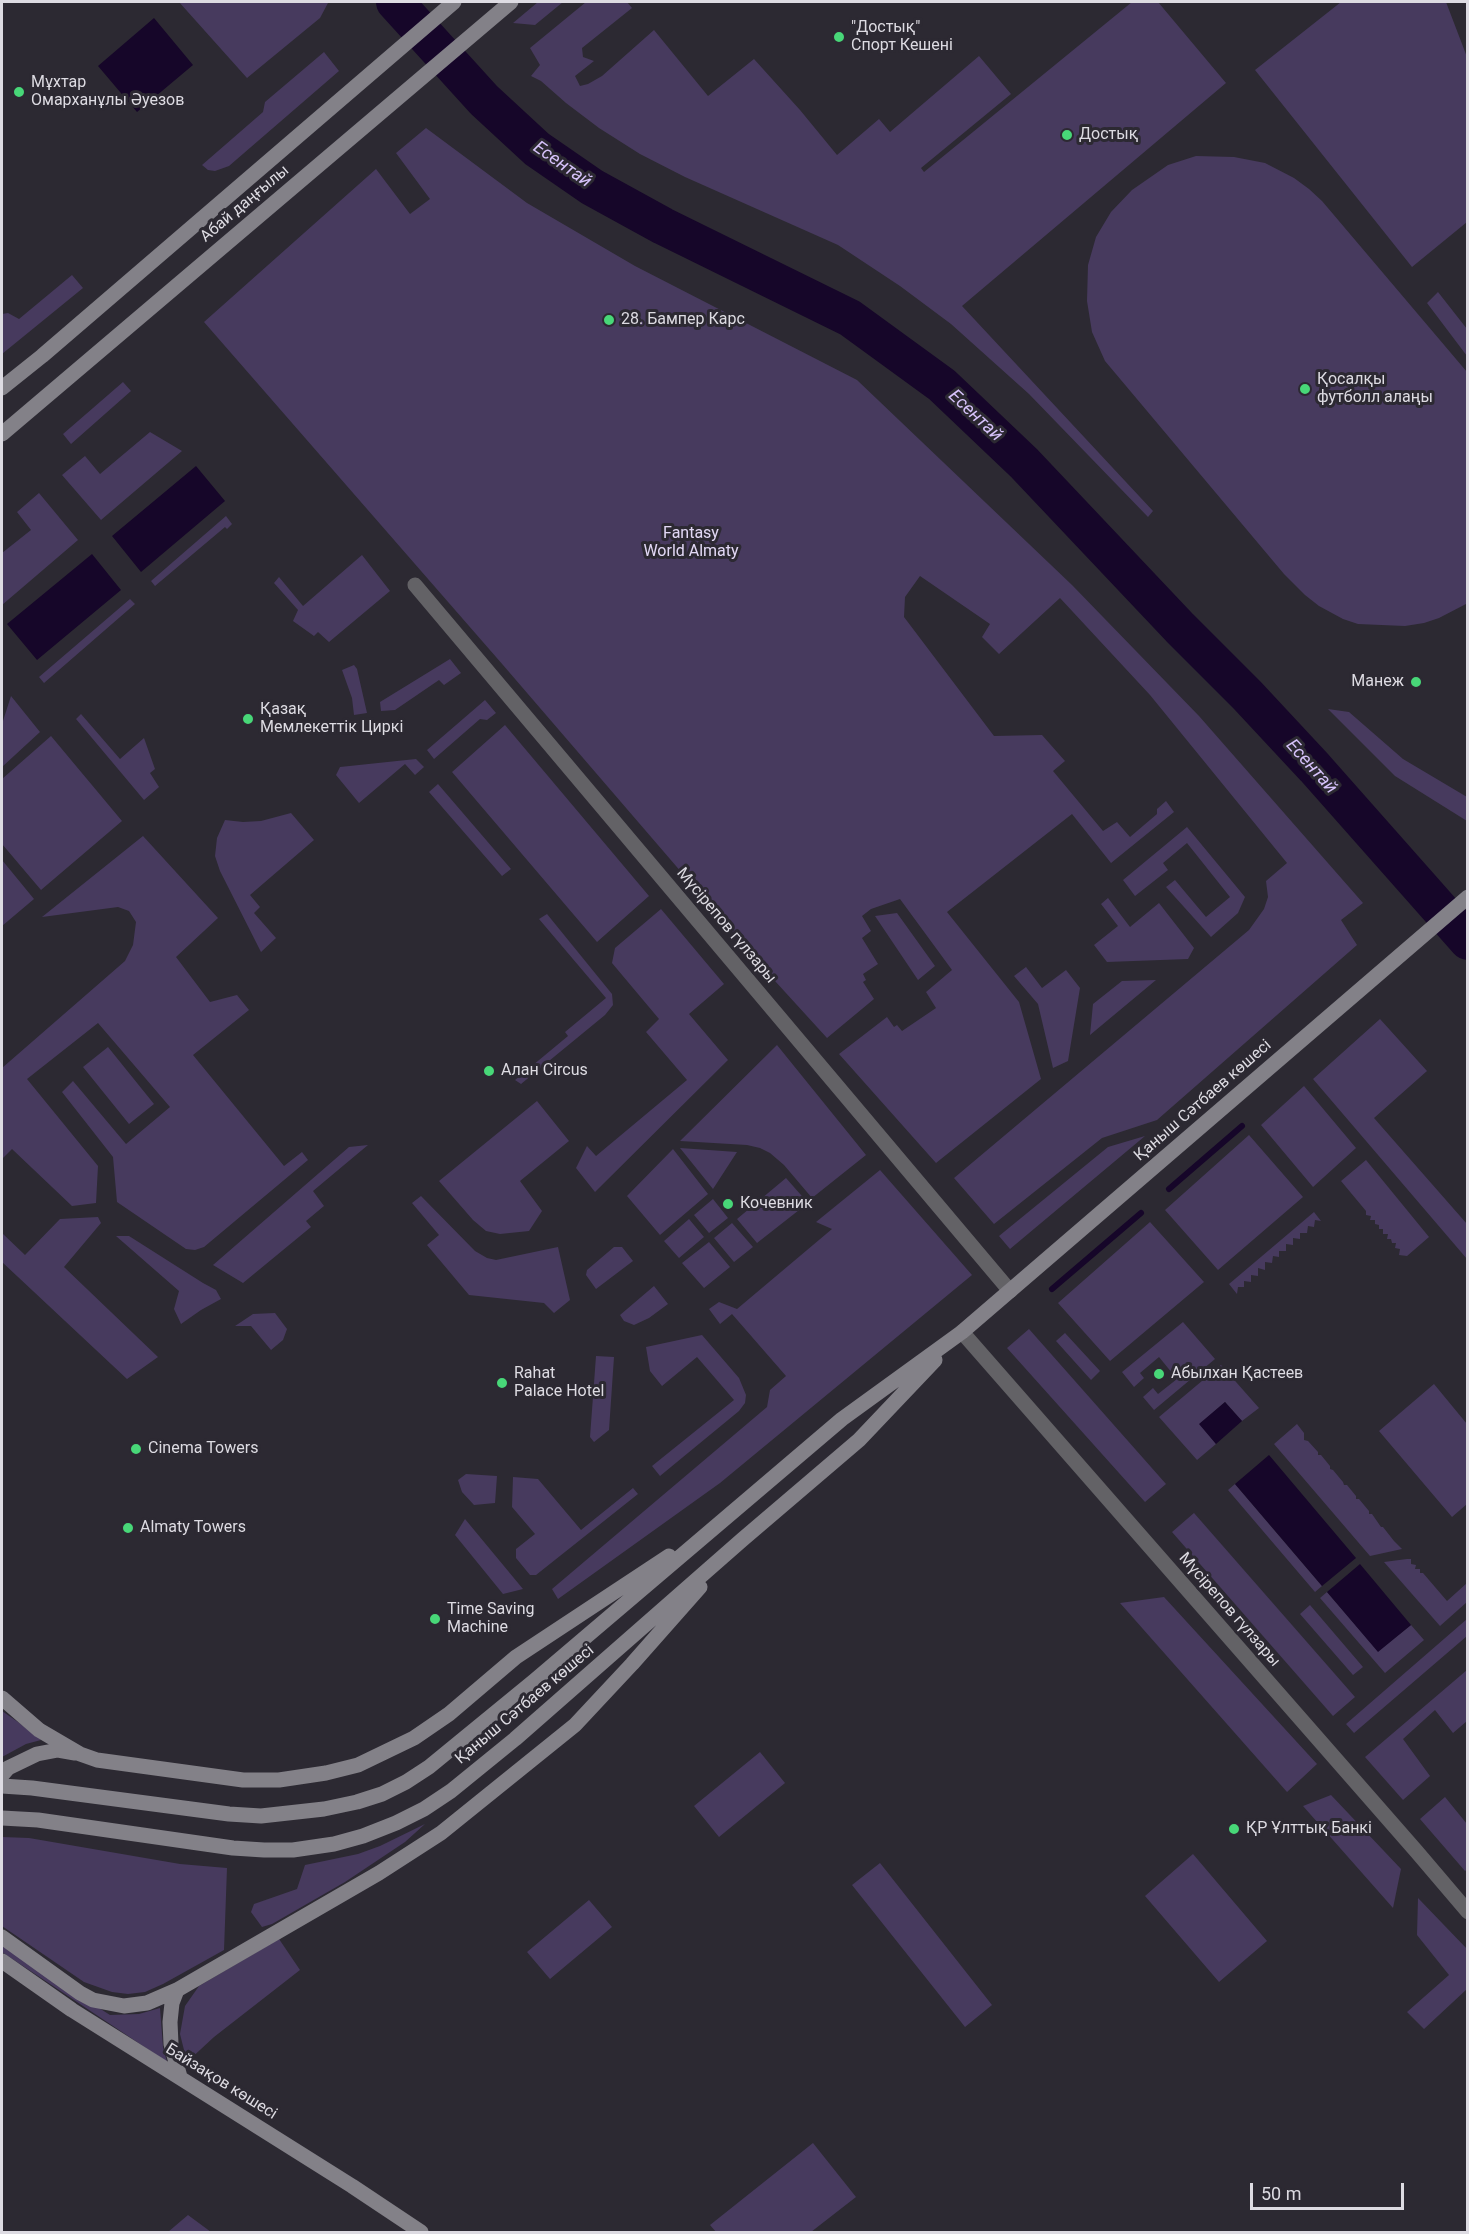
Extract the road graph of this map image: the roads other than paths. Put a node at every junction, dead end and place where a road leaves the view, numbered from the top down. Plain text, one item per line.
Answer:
1 (453, 2) edge
2 (511, 2) edge
3 (2, 388) edge
4 (2, 434) edge
5 (415, 585) dead end
6 (1467, 897) edge
7 (1010, 1291) junction
8 (962, 1332) junction
9 (724, 1520) junction
10 (743, 1539) junction
11 (2, 1698) edge
12 (80, 1754) junction
13 (2, 1775) edge
14 (2, 1786) edge
15 (2, 1818) edge
16 (1467, 1912) edge
17 (2, 1937) edge
18 (2, 1961) edge
19 (177, 1990) junction
20 (180, 2077) junction
21 (421, 2232) edge

1 - 3 main road, Абай даңғылы
2 - 4 main road, Абай даңғылы
5 - 7 street, Мүсірепов гүлзары
6 - 7 main road, Қаныш Сәтбаев көшесі
7 - 8 main road, Қаныш Сәтбаев көшесі
8 - 9 main road, Қаныш Сәтбаев көшесі
8 - 10 main road, Қаныш Сәтбаев көшесі
8 - 16 street, Мүсірепов гүлзары
9 - 12 main road
9 - 14 main road, Қаныш Сәтбаев көшесі
10 - 15 main road, Қаныш Сәтбаев көшесі
10 - 19 main road
11 - 12 main road
12 - 13 main road
17 - 19 main road
18 - 20 main road, Байзақов көшесі
19 - 20 main road
20 - 21 main road, Байзақов көшесі

